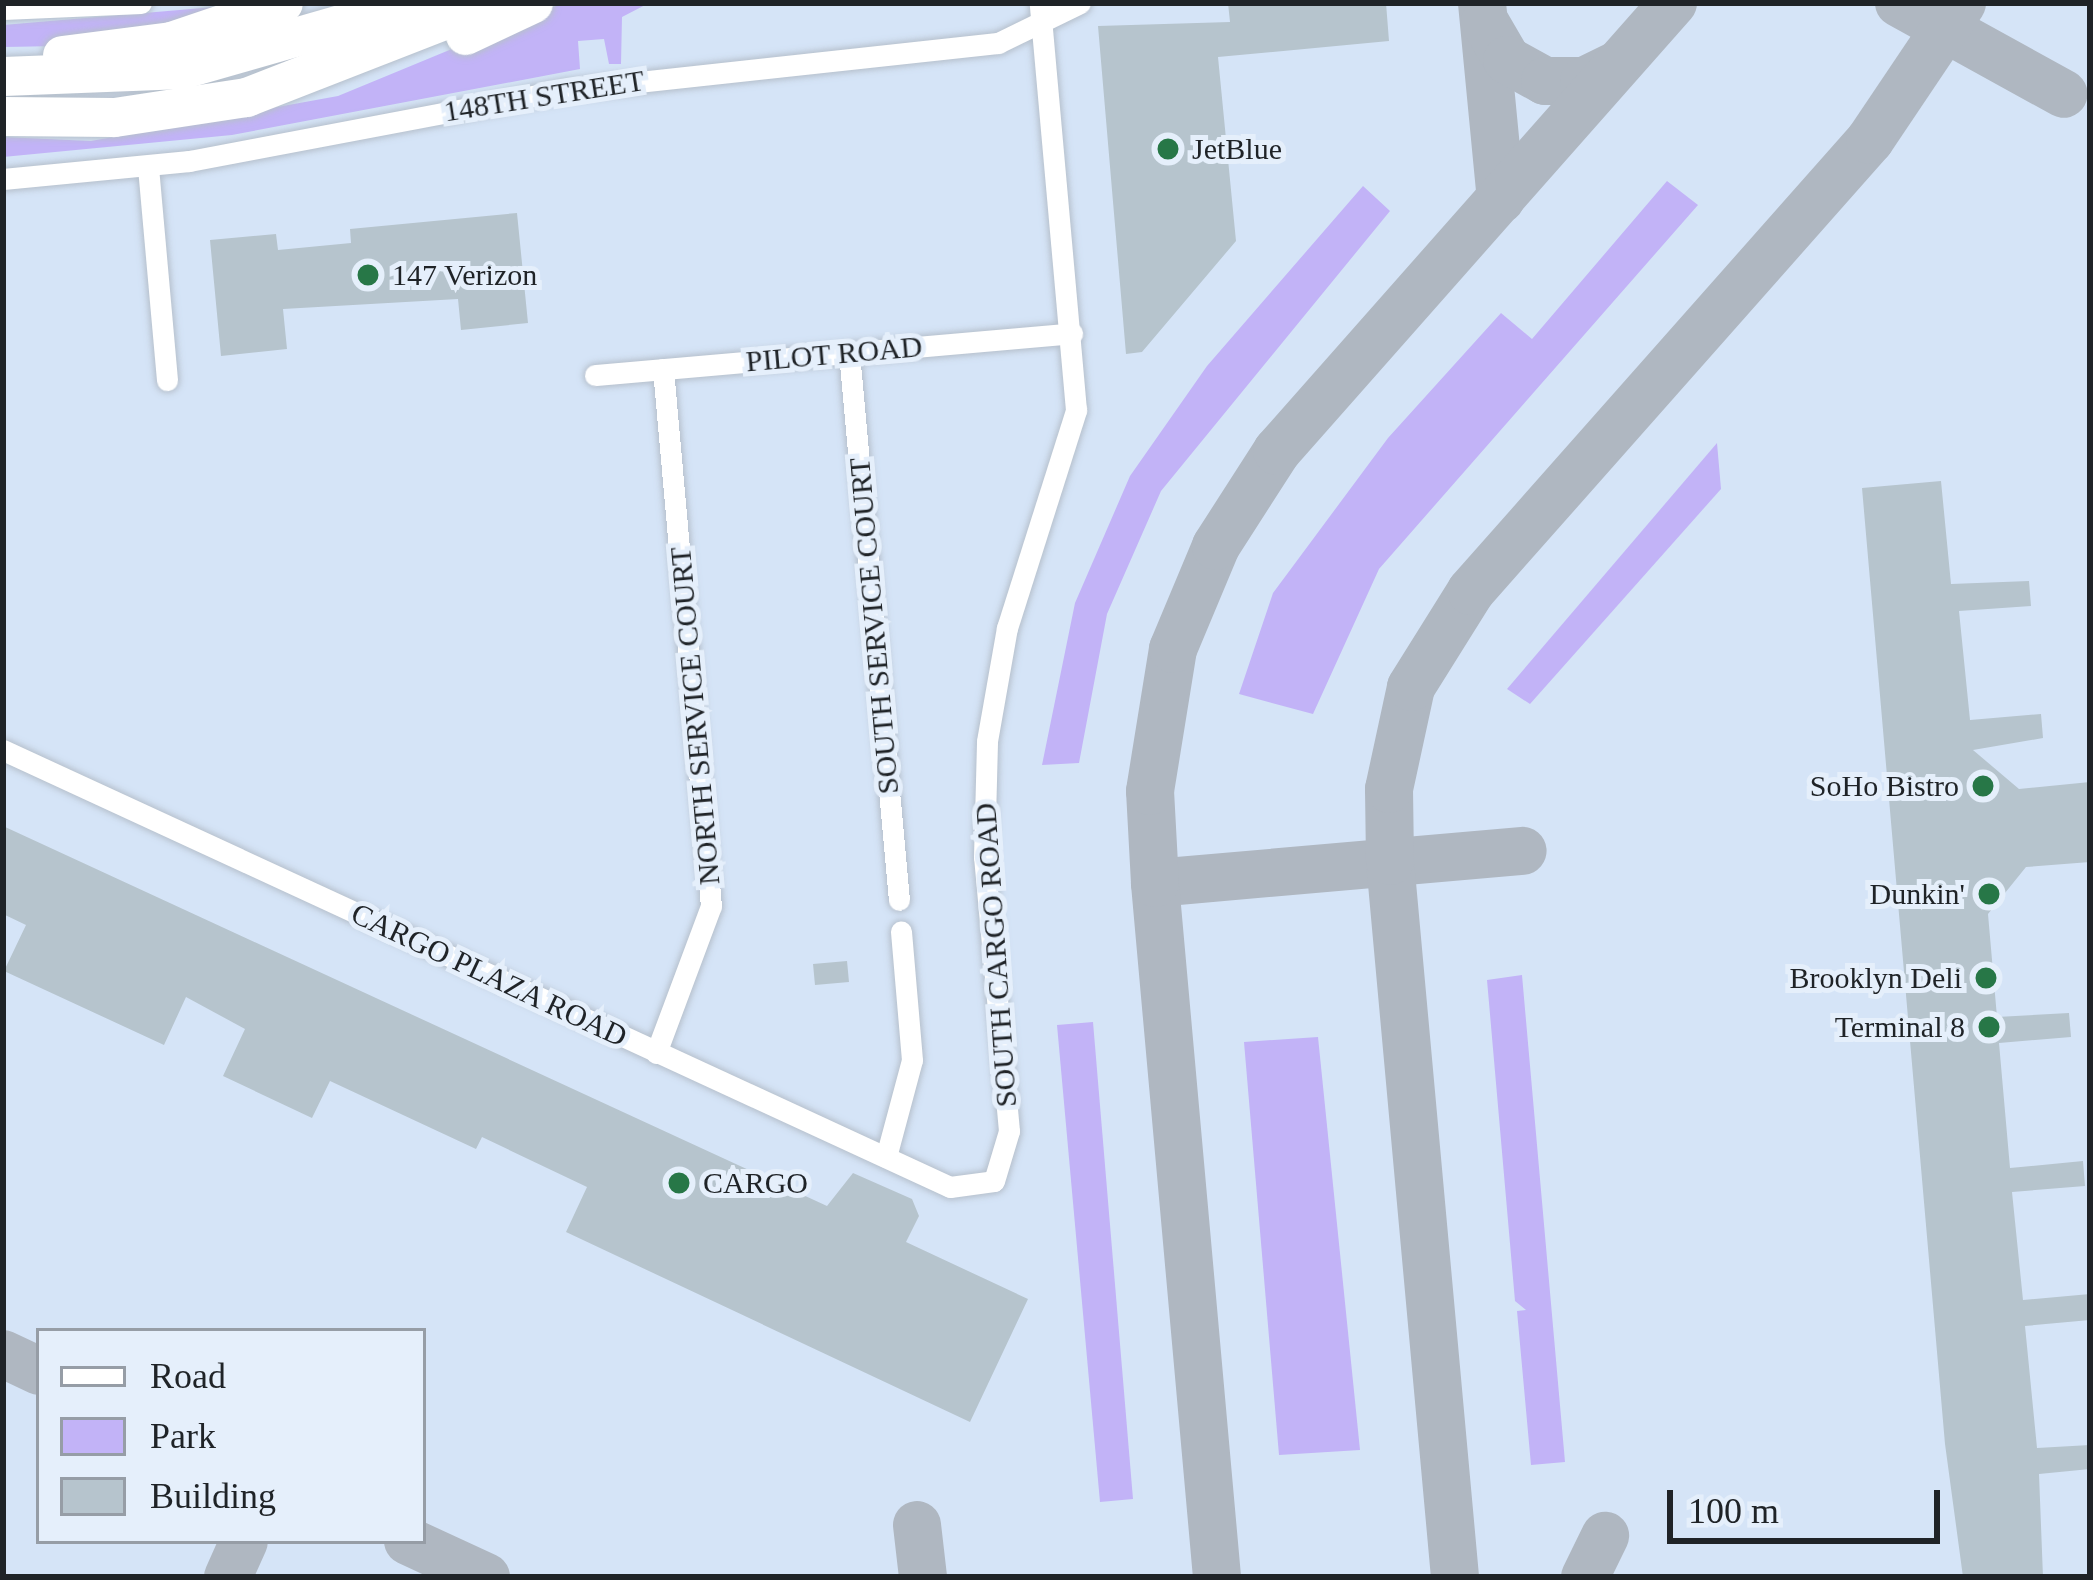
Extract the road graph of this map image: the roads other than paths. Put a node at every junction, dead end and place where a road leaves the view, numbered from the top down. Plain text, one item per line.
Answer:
1 (140, 3) edge
2 (283, 3) edge
3 (413, 3) edge
4 (487, 3) edge
5 (533, 3) edge
6 (1080, 3) edge
7 (3, 9) edge
8 (1041, 12) edge
9 (3, 56) edge
10 (3, 76) edge
11 (3, 116) edge
12 (114, 117) junction
13 (148, 167) junction
14 (3, 179) edge
15 (1072, 333) junction
16 (849, 353) junction
17 (663, 369) junction
18 (596, 375) dead end
19 (167, 380) dead end
20 (3, 750) edge
21 (899, 900) dead end
22 (901, 931) dead end
23 (656, 1053) junction
24 (886, 1157) junction
25 (979, 1190) joint

1 - 7 street
2 - 9 highway
3 - 10 highway
4 - 12 highway
5 - 12 highway
6 - 8 street, 148TH STREET
8 - 13 street, 148TH STREET
8 - 15 street, SOUTH CARGO ROAD
11 - 12 highway
13 - 14 street, 148TH STREET
13 - 19 street
15 - 16 street, PILOT ROAD
15 - 25 street, SOUTH CARGO ROAD
16 - 17 street, PILOT ROAD
16 - 21 street, SOUTH SERVICE COURT
17 - 18 street, PILOT ROAD
17 - 23 street, NORTH SERVICE COURT
20 - 23 street, CARGO PLAZA ROAD
22 - 24 street
23 - 24 street, CARGO PLAZA ROAD
24 - 25 street, CARGO PLAZA ROAD

